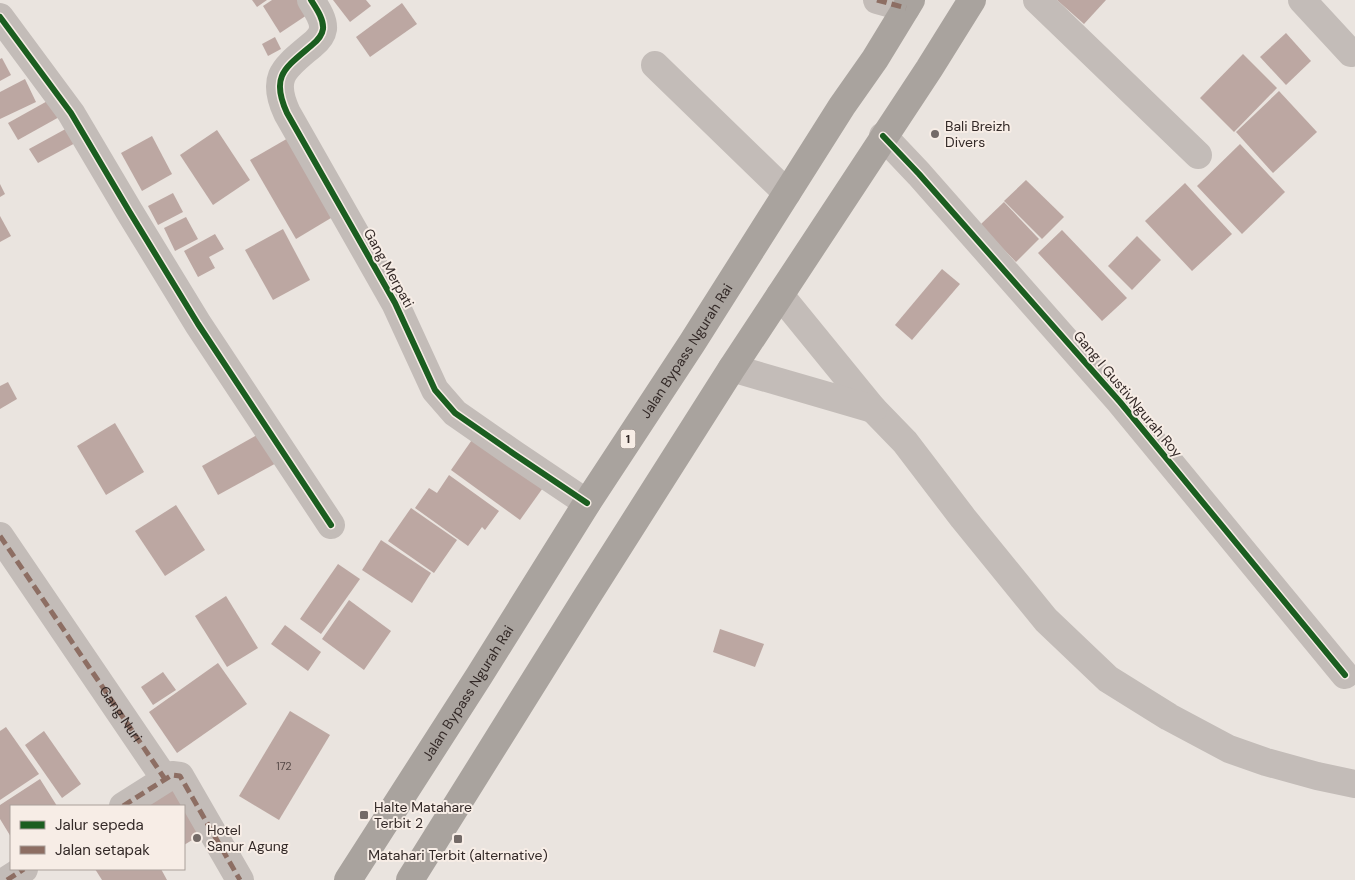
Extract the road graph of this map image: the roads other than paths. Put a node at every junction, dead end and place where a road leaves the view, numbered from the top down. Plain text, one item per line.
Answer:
1 (311, 0) edge
2 (877, 0) edge
3 (972, 0) edge
4 (1037, 0) edge
5 (1302, 0) edge
6 (908, 4) edge
7 (0, 17) edge
8 (1351, 53) dead end
9 (655, 64) dead end
10 (883, 136) junction
11 (1198, 155) dead end
12 (787, 192) junction
13 (780, 294) junction
14 (732, 368) junction
15 (872, 409) junction
16 (587, 503) junction
17 (331, 526) dead end
18 (0, 536) edge
19 (1345, 675) dead end
20 (166, 779) junction
21 (1355, 784) edge
22 (125, 805) edge
23 (22, 870) edge
24 (7, 880) edge
25 (240, 880) edge
26 (348, 880) edge
27 (410, 880) edge

1 - 16 street, Gang Merpati
2 - 6 street
3 - 10 highway
4 - 11 street
5 - 8 street
6 - 12 highway, Jalan Bypass Ngurah Rai / 1
7 - 17 street
9 - 12 street
10 - 13 highway
10 - 19 street, Gang I GustivNgurah Roy
12 - 16 highway, Jalan Bypass Ngurah Rai / 1
13 - 14 highway
13 - 15 street
14 - 15 street
14 - 27 highway
15 - 21 street
16 - 26 highway, Jalan Bypass Ngurah Rai / 1
18 - 20 street, Gang Nuri
20 - 22 street
20 - 25 street
23 - 24 street

